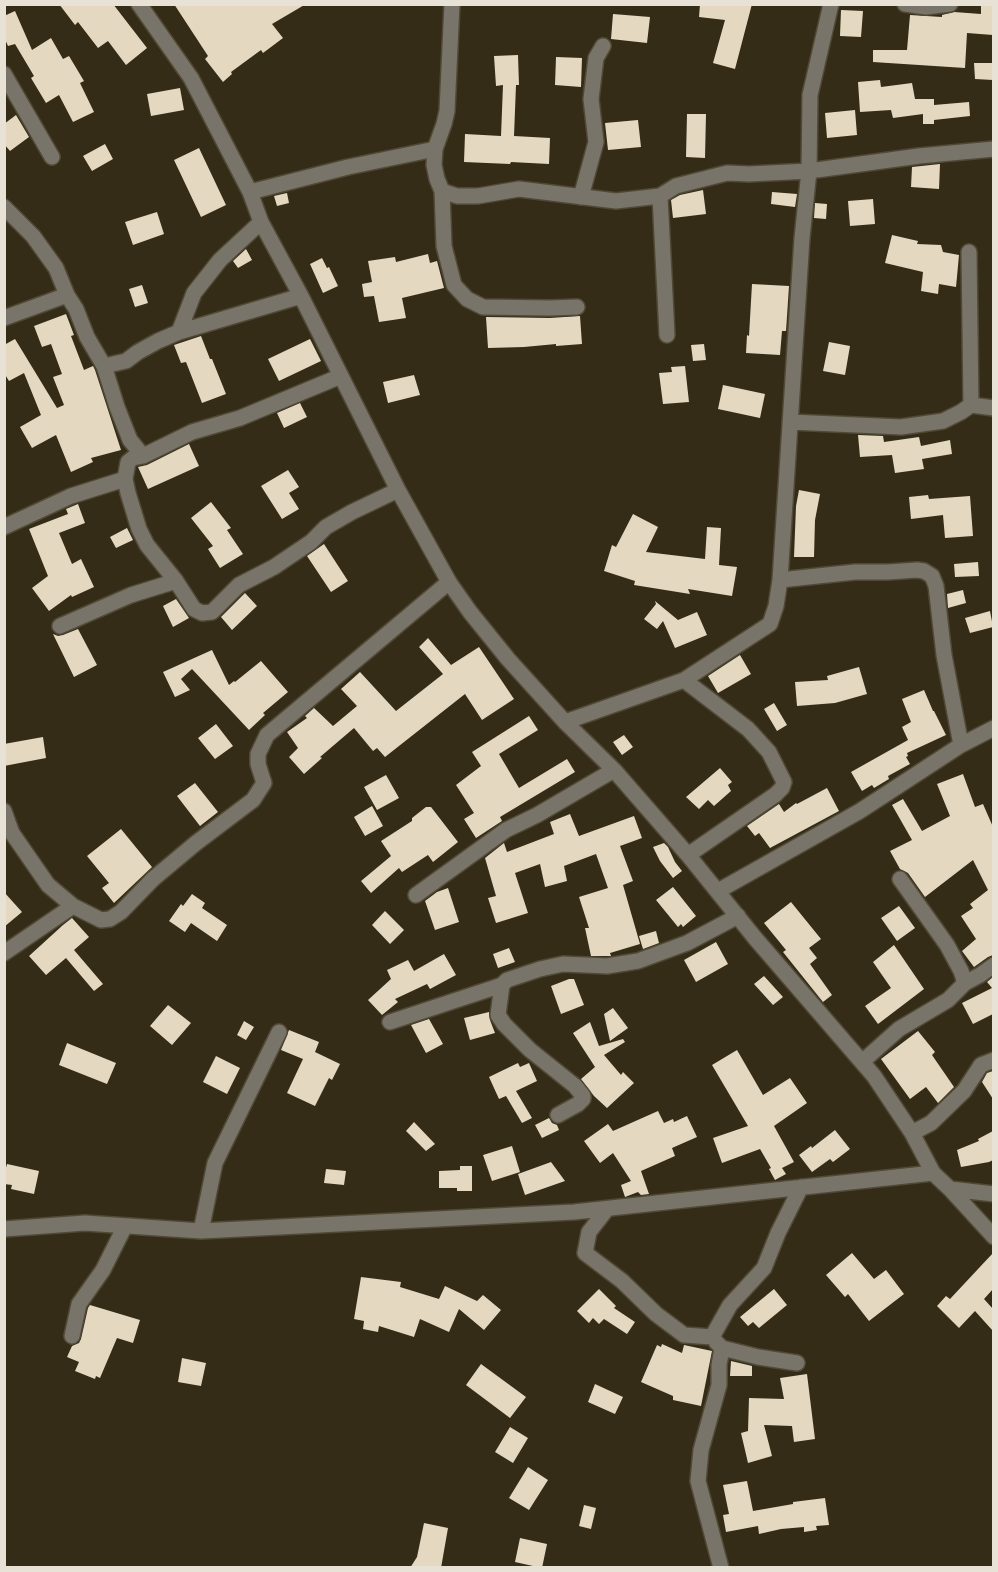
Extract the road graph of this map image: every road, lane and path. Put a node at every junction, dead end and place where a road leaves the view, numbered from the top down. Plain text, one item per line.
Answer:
1 (139, 4) edge
2 (452, 4) edge
3 (831, 4) edge
4 (905, 4) edge
5 (950, 4) edge
6 (603, 46) dead end
7 (4, 74) edge
8 (435, 149) junction
9 (993, 149) edge
10 (52, 157) dead end
11 (809, 171) junction
12 (442, 191) junction
13 (250, 192) junction
14 (660, 195) junction
15 (581, 197) junction
16 (4, 207) edge
17 (261, 222) junction
18 (969, 252) dead end
19 (67, 295) junction
20 (301, 296) junction
21 (577, 308) dead end
22 (4, 318) edge
23 (180, 332) junction
24 (667, 335) dead end
25 (104, 366) junction
26 (341, 376) junction
27 (971, 405) junction
28 (993, 408) edge
29 (790, 422) junction
30 (143, 456) junction
31 (125, 479) junction
32 (398, 489) junction
33 (4, 527) edge
34 (780, 580) junction
35 (176, 581) junction
36 (449, 582) junction
37 (60, 626) dead end
38 (684, 680) junction
39 (565, 722) junction
40 (993, 728) edge
41 (961, 745) junction
42 (614, 770) junction
43 (4, 811) edge
44 (688, 855) junction
45 (900, 879) dead end
46 (718, 891) junction
47 (416, 896) dead end
48 (73, 906) junction
49 (738, 916) junction
50 (4, 953) edge
51 (993, 965) edge
52 (965, 983) junction
53 (502, 985) junction
54 (390, 1022) dead end
55 (279, 1032) dead end
56 (993, 1060) edge
57 (862, 1062) junction
58 (558, 1115) dead end
59 (912, 1133) junction
60 (933, 1173) junction
61 (801, 1187) junction
62 (950, 1189) junction
63 (993, 1194) edge
64 (607, 1209) junction
65 (125, 1226) junction
66 (4, 1229) edge
67 (201, 1231) junction
68 (993, 1238) edge
69 (72, 1336) dead end
70 (717, 1343) junction
71 (797, 1363) dead end
72 (721, 1568) edge

1 - 13 street
2 - 8 street
3 - 11 street
4 - 5 street
6 - 15 street
7 - 10 street
8 - 12 street
8 - 13 street
9 - 11 street
11 - 14 street
11 - 29 street
12 - 15 street
12 - 21 street
13 - 17 street
14 - 15 street
14 - 24 street
16 - 19 street
17 - 20 street
17 - 23 street
18 - 27 street
19 - 22 street
19 - 25 street
20 - 23 street
20 - 26 street
23 - 25 street
25 - 30 street
26 - 30 street
26 - 32 street
27 - 28 street
27 - 29 street
29 - 34 street
30 - 31 street
31 - 33 street
31 - 35 street
32 - 35 street
32 - 36 street
34 - 38 street
34 - 41 street
35 - 37 street
36 - 39 street
36 - 48 street
38 - 39 street
38 - 44 street
39 - 42 street
40 - 41 street
41 - 46 street
42 - 44 street
42 - 47 street
43 - 48 street
44 - 46 street
45 - 52 street
46 - 49 street
48 - 50 street
49 - 53 street
49 - 57 street
51 - 52 street
52 - 57 street
53 - 54 street
53 - 58 street
55 - 67 street
56 - 59 street
57 - 59 street
59 - 60 street
60 - 61 street
60 - 62 street
61 - 64 street
61 - 70 street
62 - 63 street
62 - 68 street
64 - 67 street
64 - 70 street
65 - 66 street
65 - 67 street
65 - 69 street
70 - 71 street
70 - 72 street

